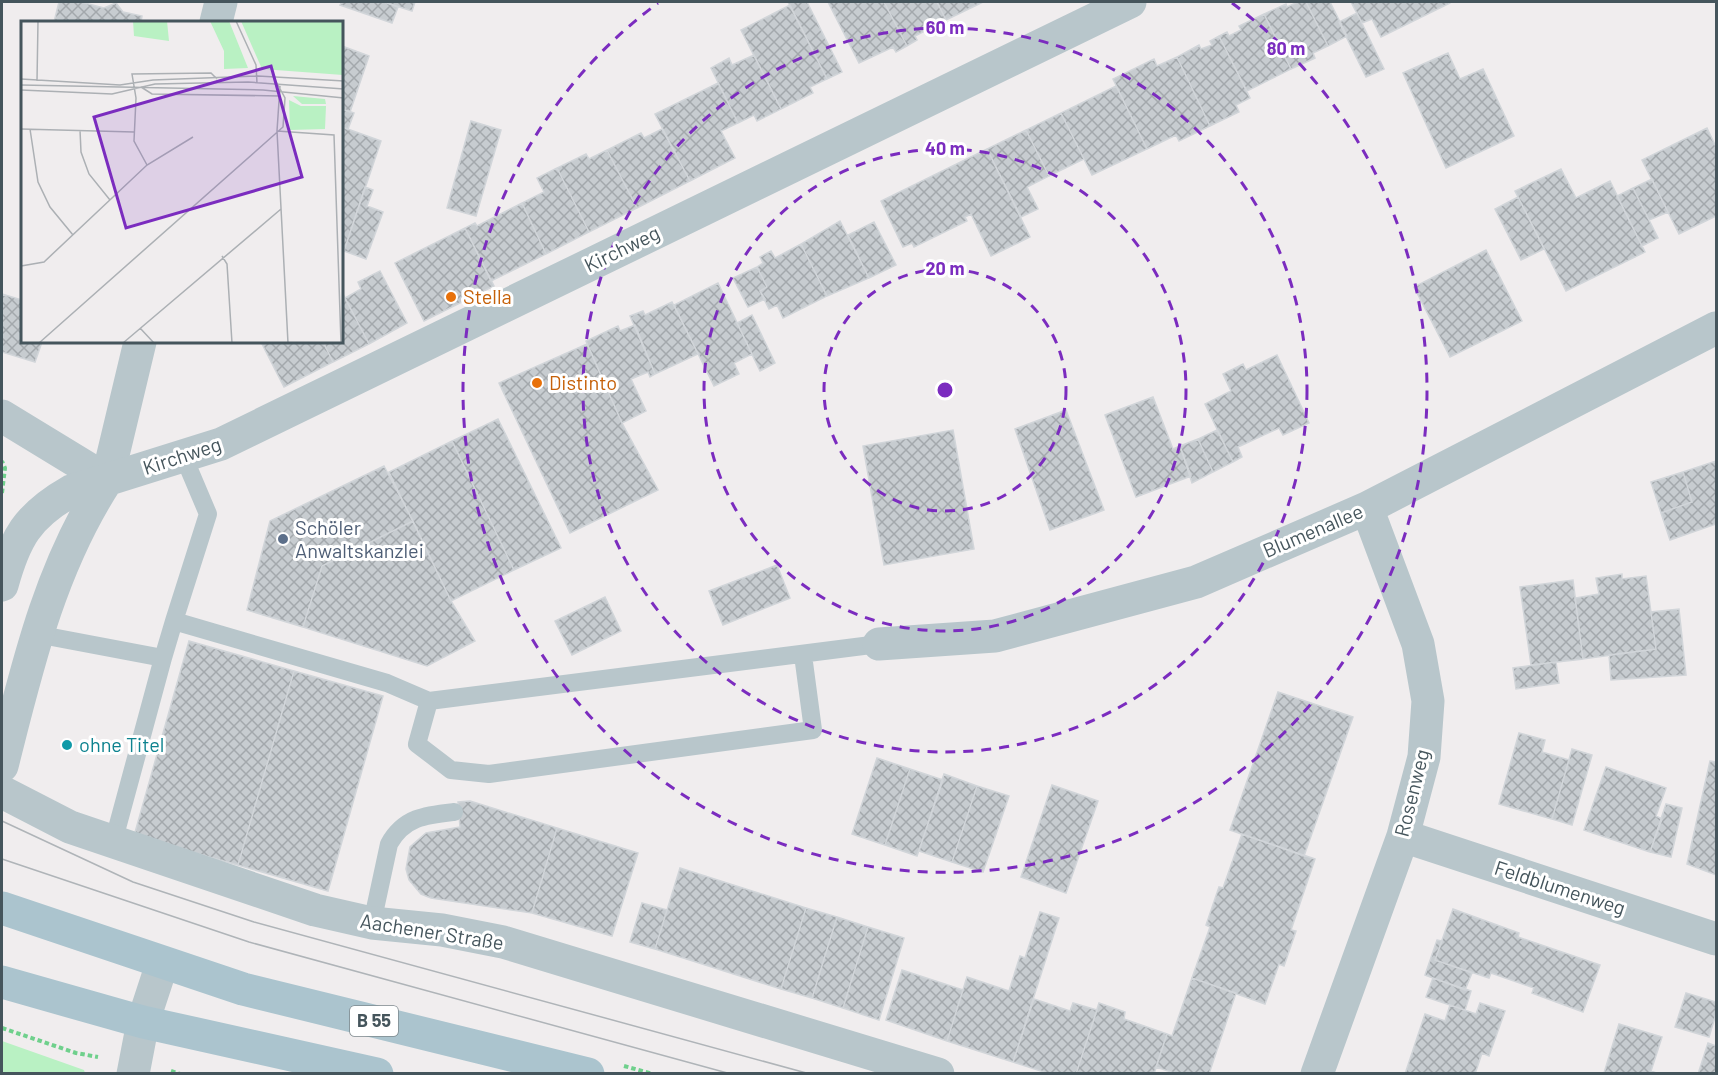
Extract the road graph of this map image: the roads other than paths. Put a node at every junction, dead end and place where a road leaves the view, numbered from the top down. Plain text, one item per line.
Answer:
1 (221, 2) edge
2 (1130, 2) edge
3 (216, 21) edge
4 (1716, 328) edge
5 (140, 344) edge
6 (2, 416) edge
7 (183, 455) junction
8 (107, 480) junction
9 (1366, 508) junction
10 (2, 585) edge
11 (174, 621) junction
12 (36, 634) junction
13 (879, 644) joint
14 (807, 654) junction
15 (164, 658) junction
16 (429, 701) junction
17 (2, 766) edge
18 (2, 792) edge
19 (454, 812) dead end
20 (1403, 836) junction
21 (113, 843) junction
22 (2, 908) edge
23 (372, 923) junction
24 (1716, 939) edge
25 (162, 963) junction
26 (4, 980) edge
27 (143, 1022) junction
28 (134, 1069) edge
29 (377, 1074) edge
30 (588, 1074) edge
31 (938, 1074) edge
32 (1317, 1074) edge

1 - 3 street
2 - 7 street, Kirchweg
4 - 9 street, Blumenallee
5 - 8 street
6 - 8 street
7 - 8 street, Kirchweg
7 - 11 lane
8 - 10 street, Kirchweg
8 - 12 street
9 - 13 street, Blumenallee
9 - 20 street, Rosenweg
11 - 15 lane
11 - 16 lane
12 - 15 lane
12 - 17 street
13 - 14 lane
14 - 16 lane
14 - 16 lane
15 - 21 lane
18 - 21 street, Aachener Straße
19 - 23 lane
20 - 24 street, Feldblumenweg
20 - 32 street, Rosenweg
21 - 23 street, Aachener Straße
22 - 25 main road, B 55
23 - 31 street, Aachener Straße
25 - 27 street
25 - 30 main road, B 55
26 - 27 main road
27 - 28 street
27 - 29 main road

